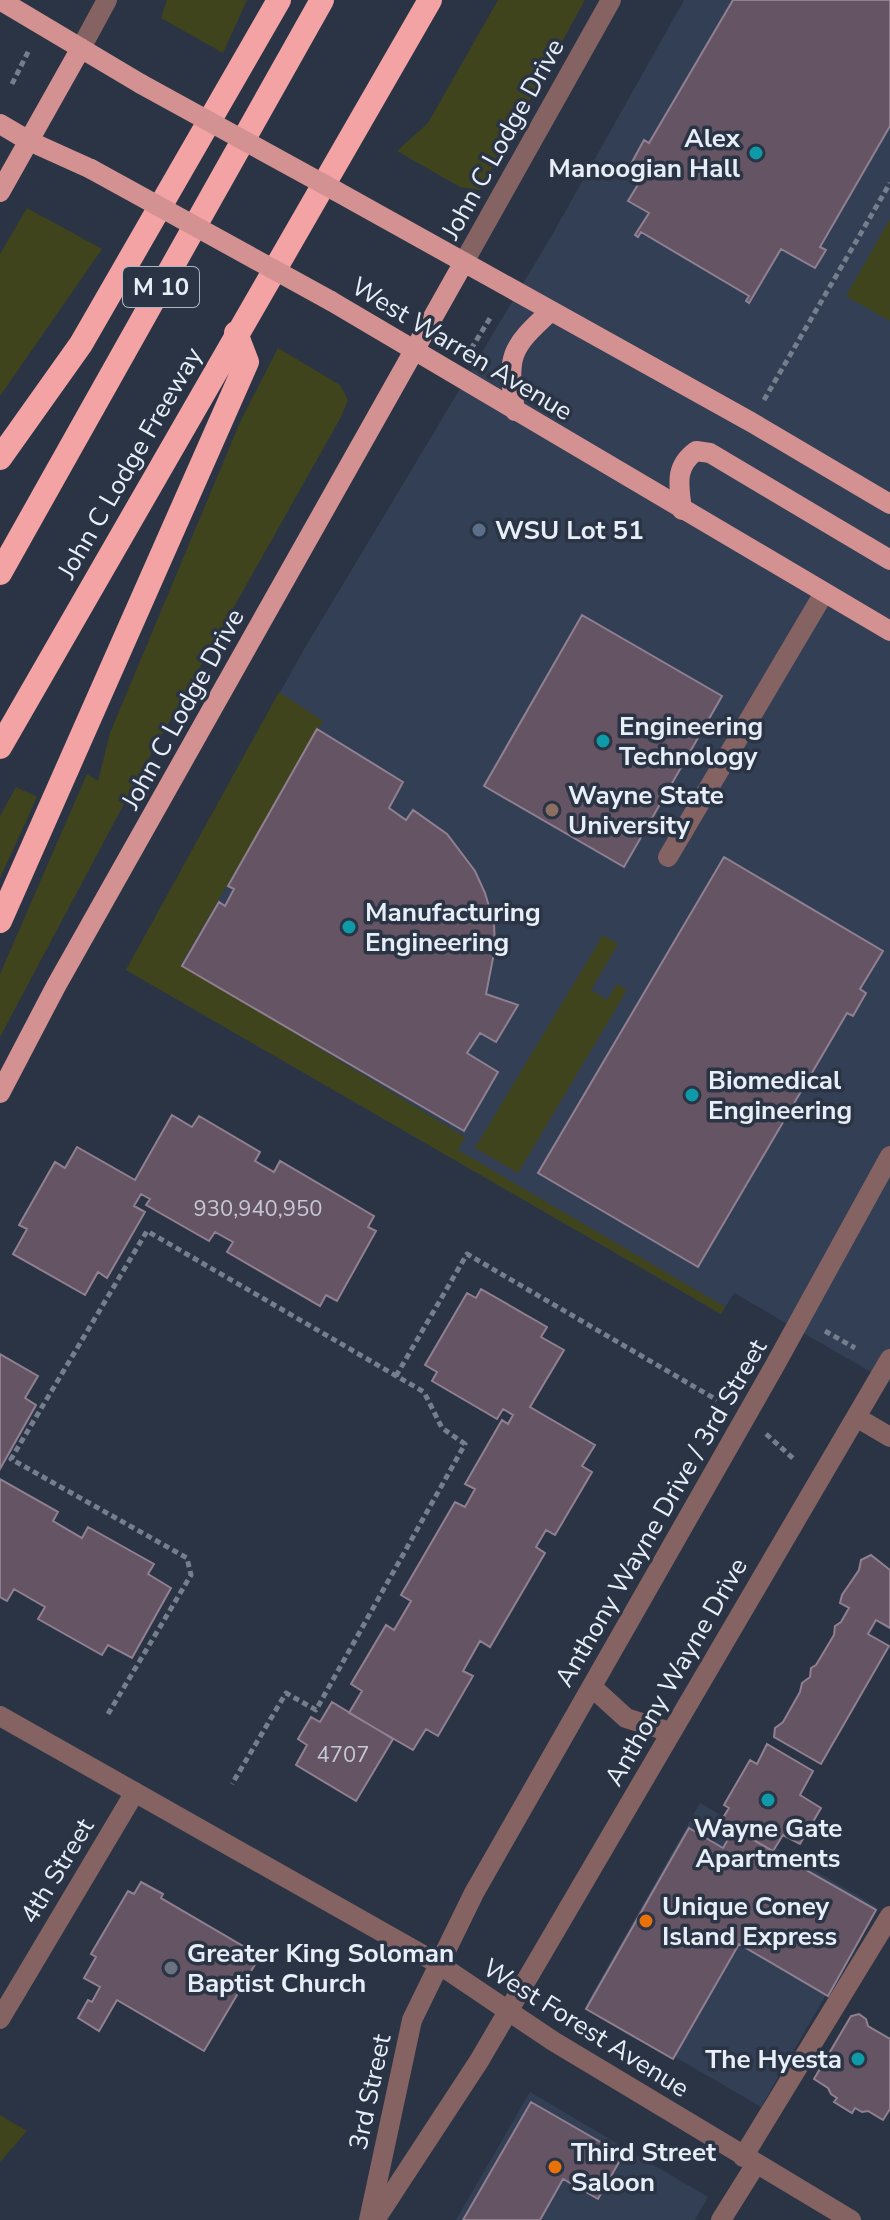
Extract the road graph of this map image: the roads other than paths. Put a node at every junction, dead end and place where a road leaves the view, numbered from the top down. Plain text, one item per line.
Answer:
1 (0, 0) edge
2 (107, 0) edge
3 (279, 0) edge
4 (322, 0) edge
5 (430, 0) edge
6 (611, 0) edge
7 (81, 48) junction
8 (0, 124) edge
9 (29, 141) junction
10 (0, 192) edge
11 (464, 262) junction
12 (551, 311) junction
13 (236, 333) junction
14 (413, 351) junction
15 (515, 411) junction
16 (0, 458) edge
17 (890, 504) edge
18 (682, 510) junction
19 (890, 560) edge
20 (0, 573) edge
21 (824, 593) junction
22 (890, 631) edge
23 (0, 747) edge
24 (668, 857) dead end
25 (0, 921) edge
26 (0, 1093) edge
27 (890, 1156) edge
28 (890, 1359) edge
29 (856, 1417) junction
30 (890, 1437) edge
31 (592, 1687) junction
32 (0, 1716) edge
33 (670, 1732) junction
34 (135, 1792) junction
35 (474, 1893) joint
36 (890, 1916) edge
37 (437, 1963) junction
38 (507, 2011) junction
39 (0, 2019) edge
40 (750, 2160) junction
41 (372, 2220) edge
42 (721, 2220) edge
43 (851, 2220) edge

1 - 7 main road
2 - 7 street
3 - 16 highway
4 - 20 highway, M 10
5 - 13 highway, John C Lodge Freeway
6 - 11 street, John C Lodge Drive
7 - 9 main road
7 - 11 main road, bridge
8 - 9 main road, West Warren Avenue
9 - 10 main road
9 - 14 main road, West Warren Avenue, bridge
11 - 12 main road
11 - 14 main road, John C Lodge Drive
12 - 15 main road
12 - 17 main road
13 - 23 highway, John C Lodge Freeway
13 - 25 highway
14 - 15 main road, West Warren Avenue
14 - 26 main road, John C Lodge Drive
15 - 18 main road, West Warren Avenue
18 - 19 main road
18 - 21 main road, West Warren Avenue
21 - 22 main road, West Warren Avenue
21 - 24 street
27 - 31 street, Anthony Wayne Drive / 3rd Street
28 - 29 street, Anthony Wayne Drive
29 - 30 street
29 - 33 street, Anthony Wayne Drive
31 - 33 street
31 - 35 street, Anthony Wayne Drive / 3rd Street
32 - 34 street, West Forest Avenue
33 - 38 street, Anthony Wayne Drive
34 - 37 street, West Forest Avenue
34 - 39 street, 4th Street
35 - 37 street, 3rd Street
36 - 40 street
37 - 38 street, West Forest Avenue
37 - 41 street, 3rd Street
38 - 40 street, West Forest Avenue
38 - 41 street, 3rd Street
40 - 42 street
40 - 43 street, West Forest Avenue

